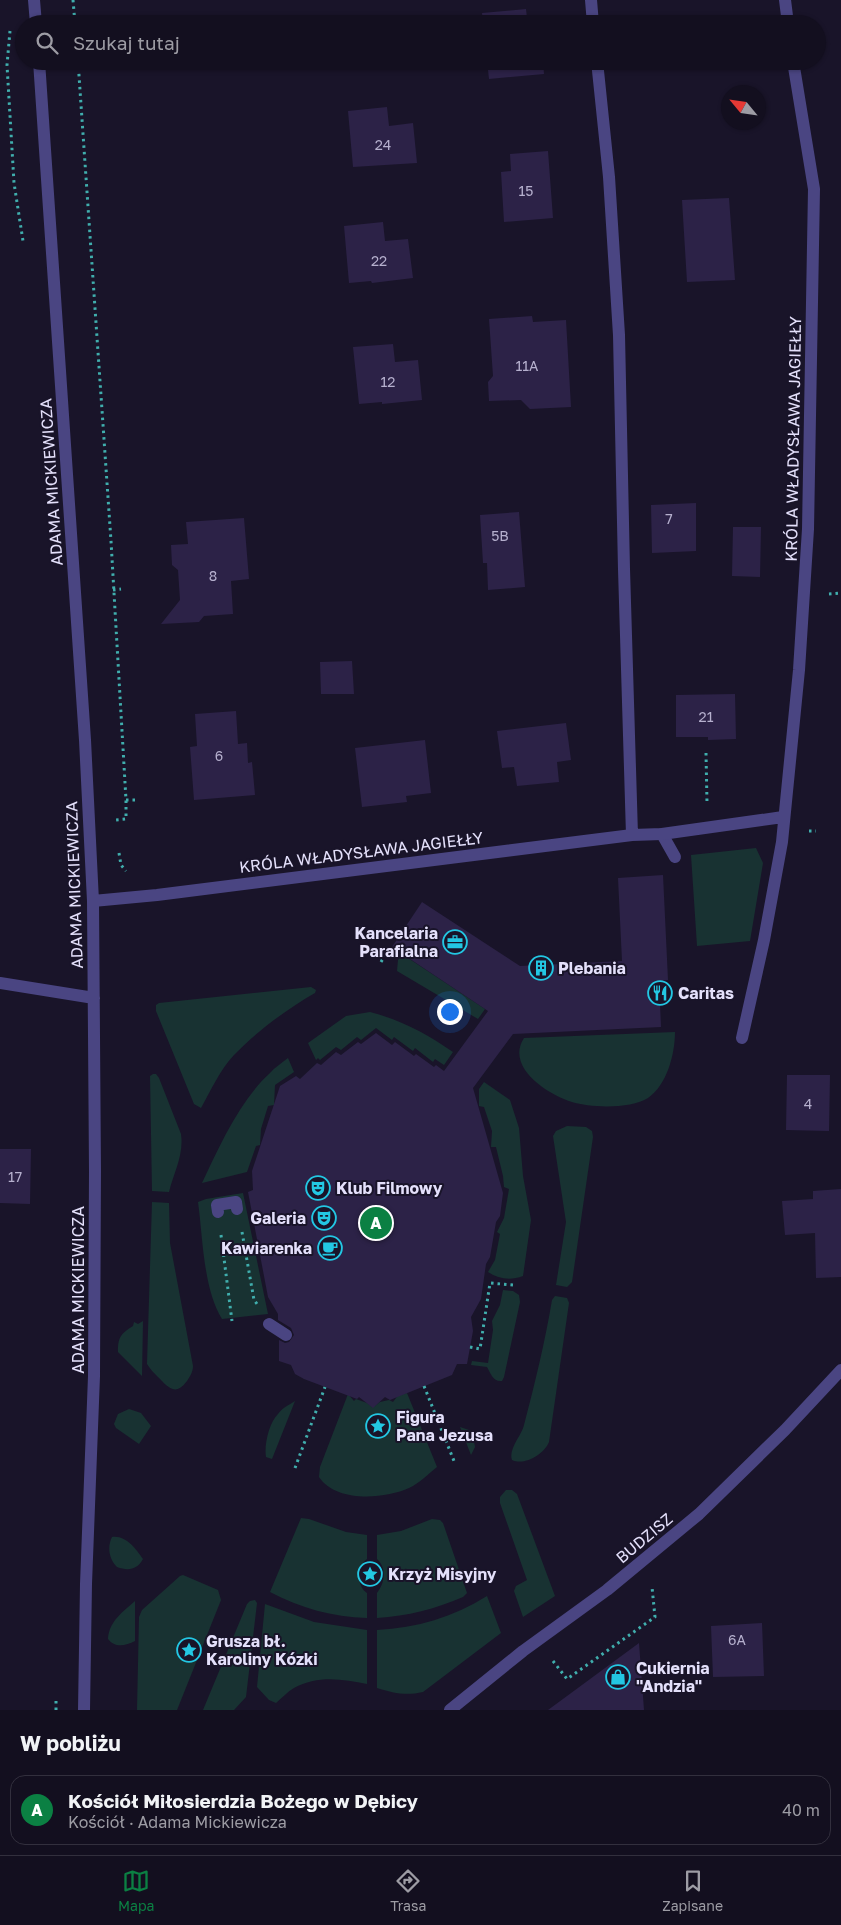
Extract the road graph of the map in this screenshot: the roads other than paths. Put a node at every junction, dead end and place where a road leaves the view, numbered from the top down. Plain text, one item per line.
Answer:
1 (34, 0) edge
2 (591, 0) edge
3 (785, 0) edge
4 (35, 15) edge
5 (592, 15) edge
6 (787, 15) edge
7 (40, 70) edge
8 (598, 70) edge
9 (794, 70) edge
10 (783, 817) junction
11 (662, 834) junction
12 (632, 835) junction
13 (675, 857) dead end
14 (93, 901) junction
15 (0, 983) edge
16 (94, 998) junction
17 (742, 1038) dead end
18 (237, 1209) road end
19 (218, 1212) road end
20 (269, 1324) road end
21 (286, 1335) dead end
22 (841, 1370) edge
23 (84, 1710) edge
24 (450, 1710) edge

1 - 4 street
2 - 5 street
3 - 6 street
7 - 14 street, ADAMA MICKIEWICZA
8 - 12 street
9 - 10 street, KRÓLA WŁADYSŁAWA JAGIEŁŁY
10 - 11 street, KRÓLA WŁADYSŁAWA JAGIEŁŁY
10 - 17 street, KRÓLA WŁADYSŁAWA JAGIEŁŁY
11 - 12 street, KRÓLA WŁADYSŁAWA JAGIEŁŁY
11 - 13 street
12 - 14 street, KRÓLA WŁADYSŁAWA JAGIEŁŁY
14 - 16 street, ADAMA MICKIEWICZA
15 - 16 street
16 - 23 street, ADAMA MICKIEWICZA
18 - 19 street
20 - 21 street
22 - 24 street, BUDZISZ

